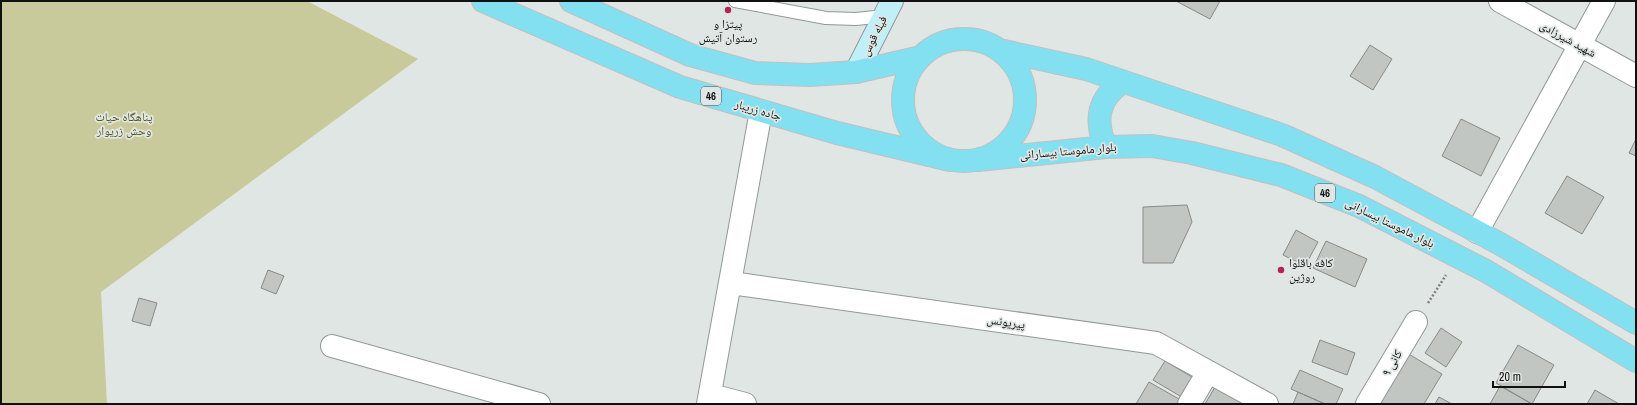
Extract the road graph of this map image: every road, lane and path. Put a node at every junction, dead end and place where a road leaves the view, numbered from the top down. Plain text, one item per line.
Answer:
1 (484, 1) edge
2 (571, 1) edge
3 (735, 1) edge
4 (1500, 1) edge
5 (1604, 1) edge
6 (889, 8) edge
7 (1580, 45) junction
8 (999, 50) junction
9 (921, 56) junction
10 (856, 72) junction
11 (1636, 76) edge
12 (1123, 82) junction
13 (761, 110) junction
14 (1106, 147) junction
15 (950, 160) junction
16 (978, 160) junction
17 (1477, 232) junction
18 (1458, 257) junction
19 (731, 283) junction
20 (1416, 322) joint
21 (1636, 323) edge
22 (332, 346) dead end
23 (1636, 361) edge
24 (1208, 372) junction
25 (710, 399) edge
26 (539, 404) edge
27 (745, 404) edge
28 (1189, 404) edge
29 (1267, 404) edge
30 (1367, 404) edge

1 - 13 main road, جاده زریبار / 46
2 - 10 main road, 46
3 - 6 lane
4 - 7 street, شهید شیرزادی
5 - 7 street
6 - 10 street, فیله قوس
7 - 11 street, شهید شیرزادی
7 - 17 street
8 - 9 main road, 46
8 - 12 main road, 46
8 - 16 main road, 46
9 - 10 main road, 46
9 - 15 main road, 46
12 - 14 main road
12 - 17 main road, 46
13 - 15 main road, جاده زریبار / 46
13 - 19 street
14 - 16 main road, بلوار ماموستا بیسارانی / 46
14 - 18 main road, بلوار ماموستا بیسارانی / 46
15 - 16 main road, 46
17 - 21 main road, 46
18 - 20 path
18 - 23 main road, بلوار ماموستا بیسارانی / 46
19 - 24 street, پیریونس
19 - 25 street
20 - 30 street, کانی ۹
22 - 26 street
24 - 28 street
24 - 29 street, پیریونس
25 - 27 street

